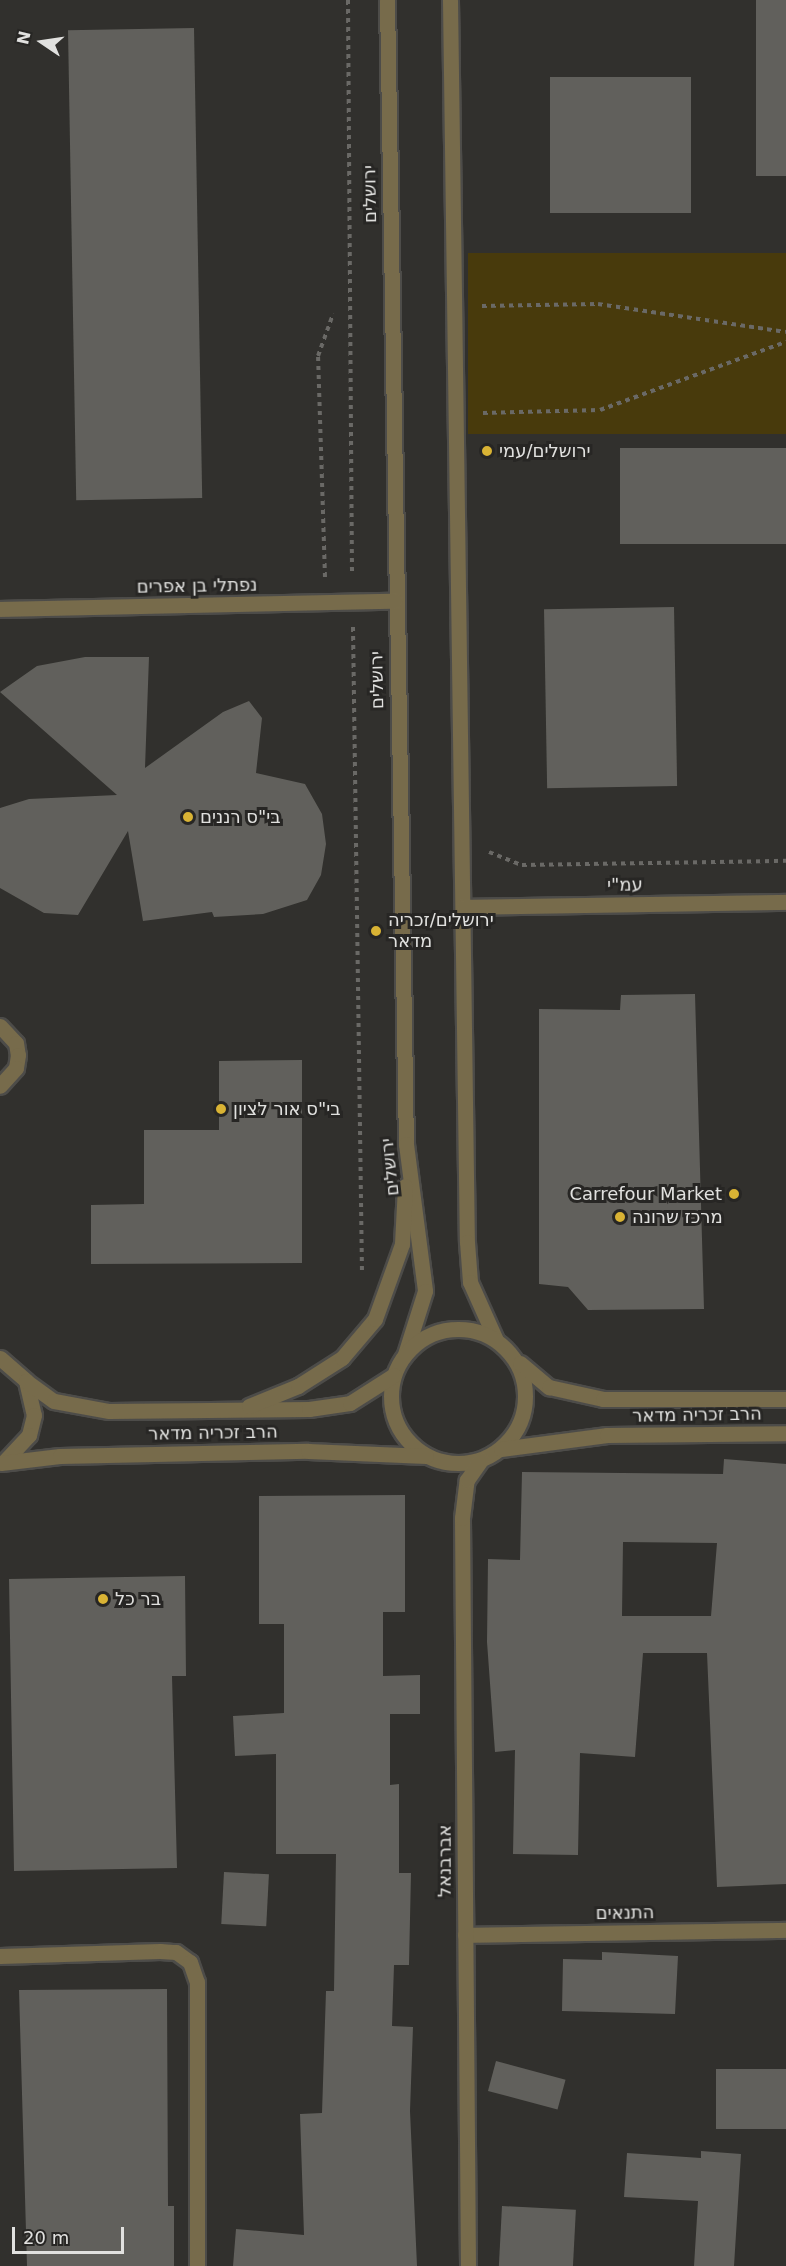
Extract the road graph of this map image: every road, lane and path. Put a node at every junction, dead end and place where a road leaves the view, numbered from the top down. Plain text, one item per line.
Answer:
1 (348, 0) edge
2 (387, 0) edge
3 (450, 0) edge
4 (482, 306) dead end
5 (333, 314) dead end
6 (786, 332) edge
7 (786, 342) edge
8 (455, 411) junction
9 (395, 601) junction
10 (326, 602) junction
11 (352, 602) junction
12 (0, 609) edge
13 (461, 841) junction
14 (786, 861) edge
15 (786, 903) edge
16 (464, 907) junction
17 (0, 1026) edge
18 (0, 1086) edge
19 (406, 1144) junction
20 (362, 1283) dead end
21 (496, 1340) junction
22 (405, 1354) junction
23 (514, 1356) junction
24 (0, 1358) edge
25 (394, 1375) junction
26 (26, 1381) junction
27 (786, 1399) edge
28 (243, 1409) junction
29 (786, 1434) edge
30 (501, 1449) junction
31 (426, 1456) junction
32 (481, 1460) junction
33 (1, 1464) edge
34 (786, 1930) edge
35 (465, 1935) junction
36 (0, 1956) edge
37 (197, 2266) edge
38 (468, 2266) edge

1 - 11 path
2 - 9 street, ירושלים
3 - 8 street
4 - 6 path
5 - 10 path
7 - 8 path
8 - 13 street
9 - 11 street, נפתלי בן אפרים
9 - 19 street, ירושלים
10 - 11 street, נפתלי בן אפרים
10 - 12 street, נפתלי בן אפרים
11 - 20 path
13 - 14 path
13 - 16 street
15 - 16 street, עמ"י
16 - 21 street
17 - 18 street
19 - 22 street, ירושלים
19 - 28 street
21 - 22 street
21 - 23 street
22 - 25 street
23 - 27 street, הרב זכריה מדאר
23 - 30 street
24 - 26 street, הרב זכריה מדאר
25 - 28 street, הרב זכריה מדאר
25 - 31 street
26 - 28 street, הרב זכריה מדאר
26 - 33 street
29 - 30 street, הרב זכריה מדאר
30 - 32 street
31 - 32 street
31 - 33 street, הרב זכריה מדאר
32 - 35 street, אברבנאל
34 - 35 street, התנאים
35 - 38 street, אברבנאל
36 - 37 street

